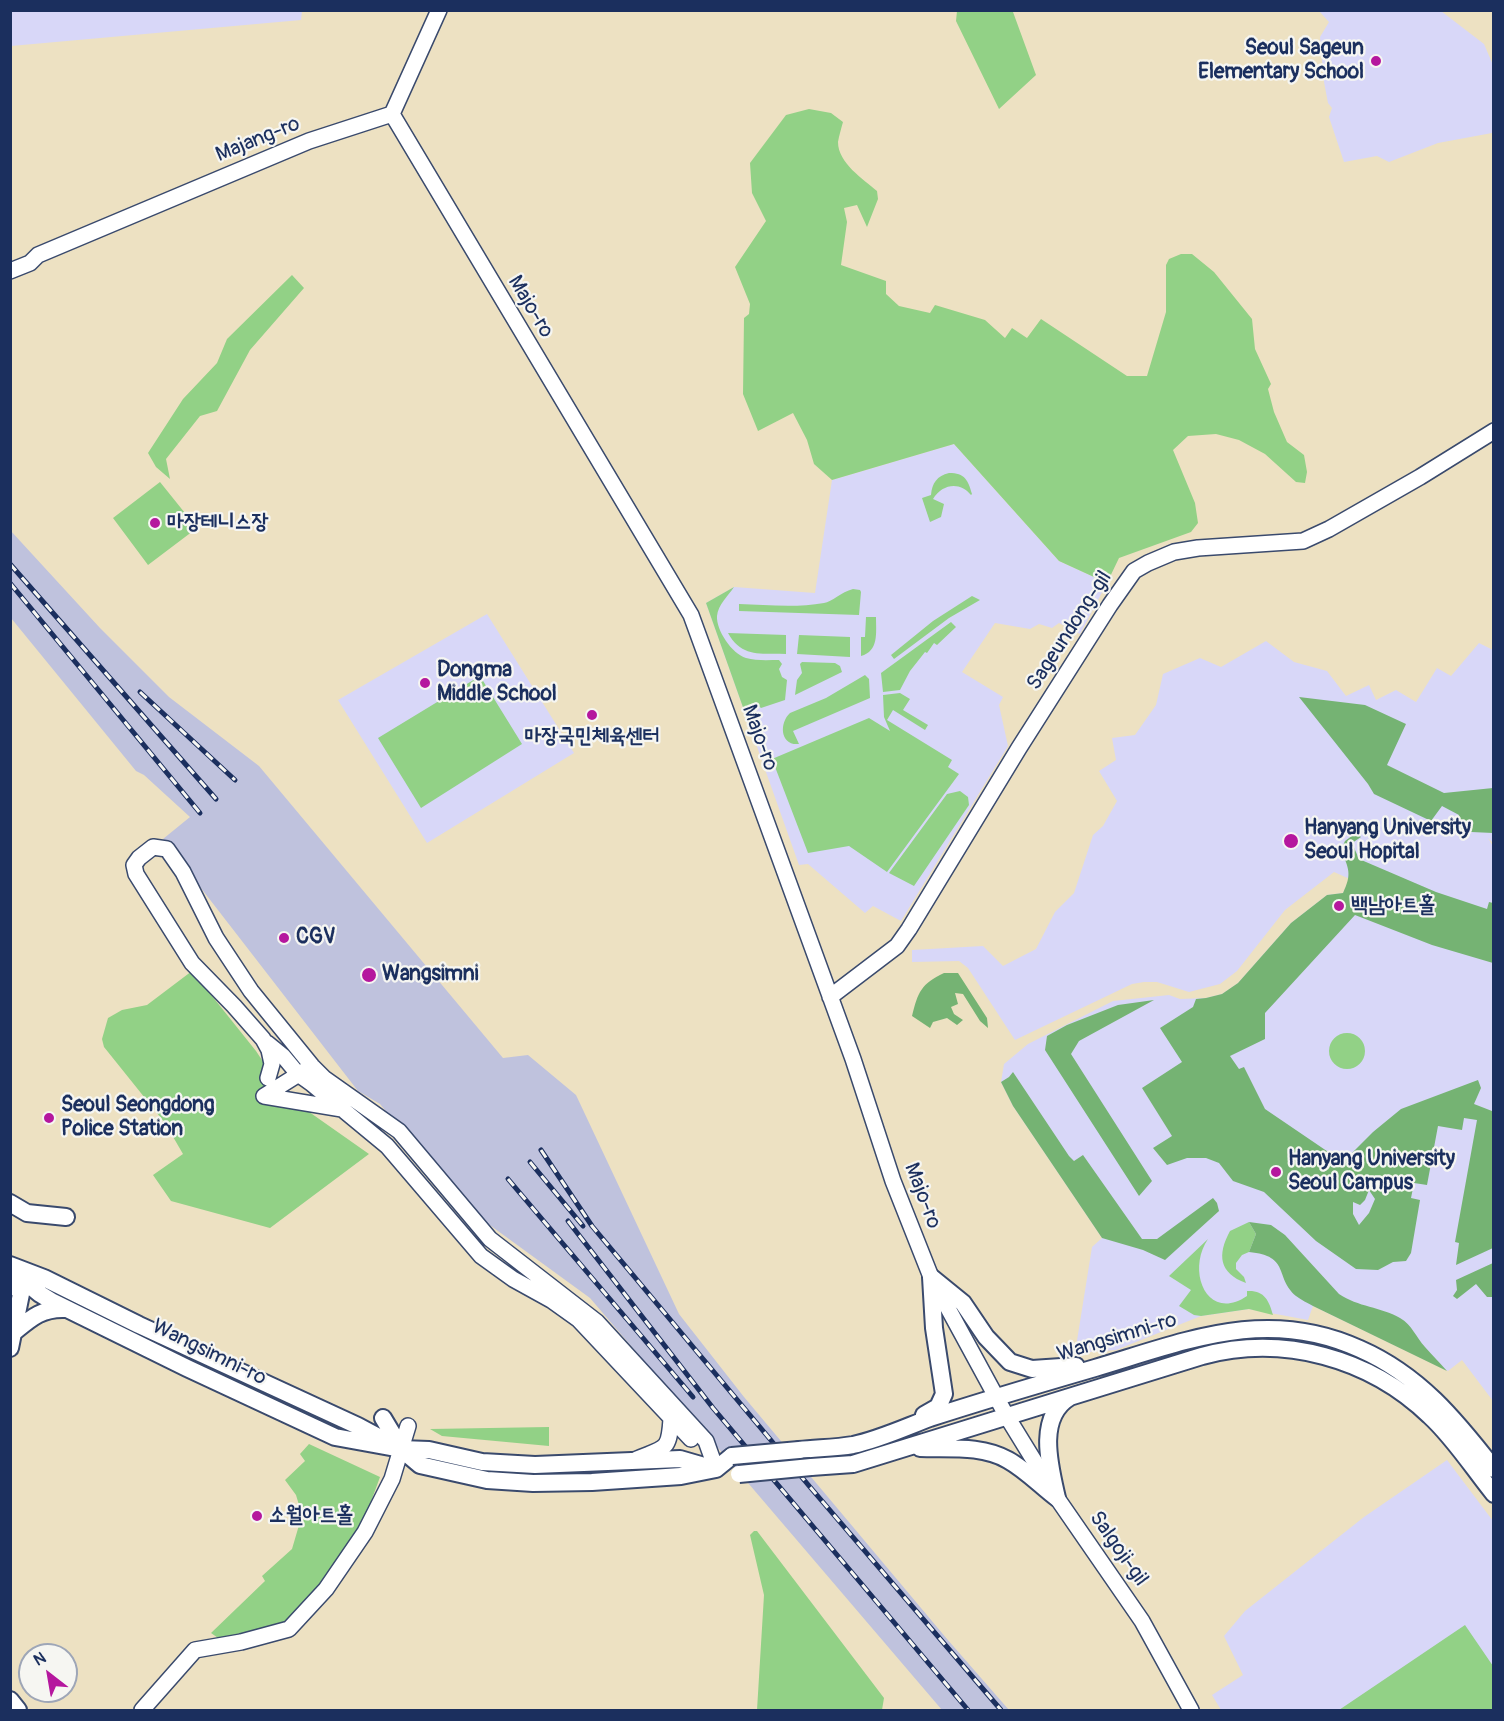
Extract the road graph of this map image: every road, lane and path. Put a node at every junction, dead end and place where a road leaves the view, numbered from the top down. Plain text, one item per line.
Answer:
1 (439, 10) edge
2 (392, 114) junction
3 (38, 255) junction
4 (10, 260) edge
5 (10, 272) edge
6 (1494, 431) edge
7 (830, 997) junction
8 (263, 1039) junction
9 (308, 1061) junction
10 (294, 1070) junction
11 (345, 1110) junction
12 (10, 1203) edge
13 (66, 1217) dead end
14 (10, 1267) edge
15 (10, 1276) edge
16 (931, 1277) junction
17 (69, 1309) junction
18 (12, 1340) edge
19 (1110, 1363) junction
20 (1075, 1394) junction
21 (996, 1397) junction
22 (1006, 1415) junction
23 (383, 1418) dead end
24 (671, 1419) junction
25 (929, 1419) junction
26 (408, 1426) dead end
27 (903, 1428) junction
28 (922, 1442) junction
29 (904, 1448) junction
30 (401, 1449) junction
31 (636, 1460) junction
32 (716, 1469) junction
33 (1494, 1469) edge
34 (1494, 1494) edge
35 (1057, 1498) junction
36 (10, 1700) edge
37 (18, 1710) edge
38 (142, 1710) edge
39 (1191, 1710) edge

1 - 2 street
2 - 3 street, Majang-ro
2 - 7 street, Majo-ro
3 - 4 street, Majang-ro
3 - 5 street, Majang-ro
6 - 7 street, Sageundong-gil
7 - 16 street, Majo-ro
8 - 9 street
8 - 10 street
8 - 10 street
9 - 10 street
9 - 32 street
10 - 11 street
10 - 11 street
11 - 24 street
12 - 13 main road
14 - 17 main road, Wangsimni-ro
14 - 30 main road, Wangsimni-ro
15 - 18 main road
16 - 19 main road
16 - 21 street, Majo-ro
16 - 27 main road
17 - 18 main road
17 - 30 main road, Wangsimni-ro
19 - 21 main road, Wangsimni-ro
19 - 33 main road, Wangsimni-ro
20 - 22 main road, Wangsimni-ro
20 - 34 main road, Wangsimni-ro
20 - 35 main road
21 - 22 street, Majo-ro
21 - 25 main road, Wangsimni-ro
22 - 28 main road, Wangsimni-ro
22 - 35 street, Salgoji-gil
23 - 30 main road
24 - 31 street
24 - 32 street
25 - 27 main road, Wangsimni-ro
25 - 28 main road
26 - 30 street
27 - 32 main road, Wangsimni-ro, bridge
28 - 29 main road, Wangsimni-ro
29 - 32 main road, Wangsimni-ro, bridge
29 - 35 main road
30 - 31 main road, Wangsimni-ro
30 - 32 main road, Wangsimni-ro
30 - 38 street
31 - 32 main road, Wangsimni-ro
35 - 39 street, Salgoji-gil
36 - 37 main road

